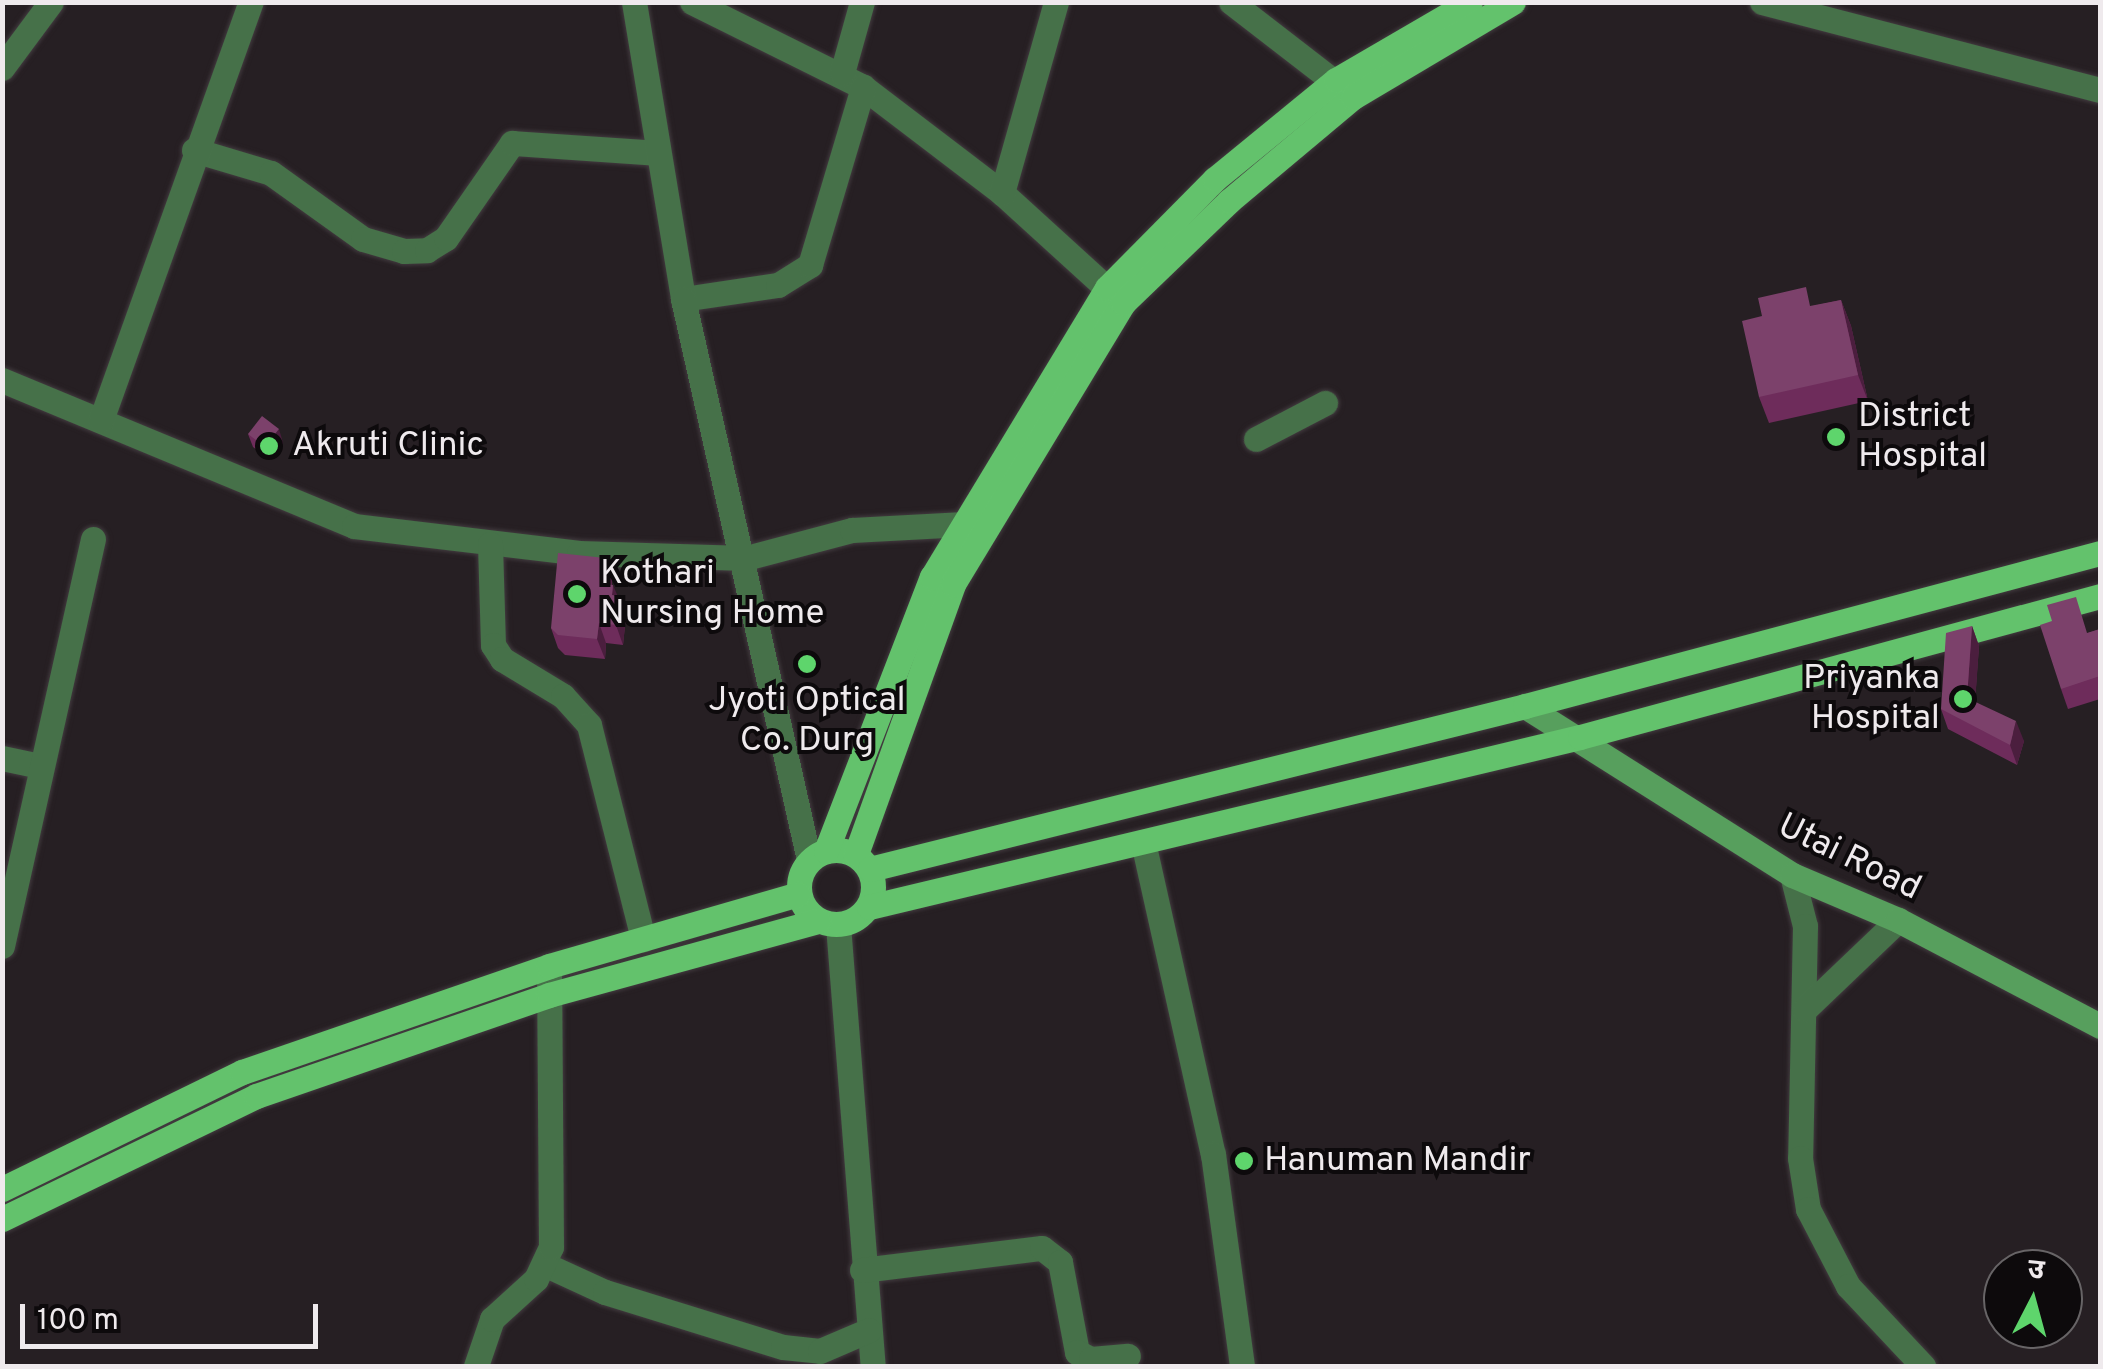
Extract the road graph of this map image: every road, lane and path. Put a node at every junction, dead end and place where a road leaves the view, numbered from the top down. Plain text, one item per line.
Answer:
1 (51, 2) edge
2 (251, 2) edge
3 (634, 2) edge
4 (692, 2) edge
5 (862, 2) edge
6 (1056, 2) edge
7 (1231, 2) edge
8 (1470, 2) edge
9 (1513, 2) edge
10 (1762, 2) edge
11 (2, 68) edge
12 (853, 80) junction
13 (1345, 89) junction
14 (2100, 90) edge
15 (194, 150) junction
16 (658, 154) junction
17 (1002, 193) junction
18 (1115, 296) junction
19 (683, 298) junction
20 (2, 380) edge
21 (1325, 404) dead end
22 (101, 420) junction
23 (1256, 439) dead end
24 (964, 524) junction
25 (94, 539) dead end
26 (490, 544) junction
27 (2100, 553) edge
28 (746, 558) junction
29 (2100, 596) edge
30 (1525, 706) junction
31 (1580, 737) junction
32 (2, 758) edge
33 (41, 766) junction
34 (1143, 842) junction
35 (817, 856) junction
36 (862, 862) junction
37 (1792, 876) junction
38 (798, 894) junction
39 (868, 908) junction
40 (1898, 920) junction
41 (828, 923) junction
42 (643, 939) junction
43 (2, 946) edge
44 (549, 966) junction
45 (550, 995) junction
46 (1805, 1010) junction
47 (2100, 1026) edge
48 (242, 1072) junction
49 (256, 1096) junction
50 (2, 1189) edge
51 (2, 1220) edge
52 (546, 1265) junction
53 (862, 1270) junction
54 (869, 1330) junction
55 (1128, 1356) dead end
56 (821, 1359) edge
57 (476, 1366) edge
58 (873, 1366) edge
59 (1242, 1366) edge
60 (1923, 1366) edge

1 - 11 street
2 - 15 street
3 - 16 street
4 - 12 street
5 - 12 street
6 - 17 street
7 - 13 street
8 - 13 main road
9 - 13 main road
10 - 14 street
12 - 17 street
12 - 19 street
13 - 18 main road
15 - 16 street
15 - 22 street
16 - 19 street
17 - 18 street
18 - 24 main road
18 - 36 main road
19 - 28 street
20 - 22 street
21 - 23 street
22 - 26 street
24 - 28 street
24 - 35 main road
25 - 33 street
26 - 28 street
26 - 42 street
27 - 30 main road
28 - 35 street
29 - 31 main road
30 - 31 main road, Utai Road
30 - 36 main road
31 - 34 main road
31 - 37 main road, Utai Road
32 - 33 street
33 - 43 street
34 - 39 main road
34 - 59 street
35 - 36 main road
35 - 38 main road
36 - 39 main road
37 - 40 main road, Utai Road
37 - 46 street
38 - 41 main road
38 - 42 main road
39 - 41 main road
40 - 46 street
40 - 47 main road, Utai Road
41 - 45 main road
41 - 53 street
42 - 44 main road
44 - 45 street
44 - 48 main road
45 - 49 main road
45 - 52 street
46 - 60 street
48 - 49 main road
48 - 50 main road
49 - 51 main road
52 - 56 street
52 - 57 street
53 - 54 street
53 - 55 street
54 - 56 street
54 - 58 street

